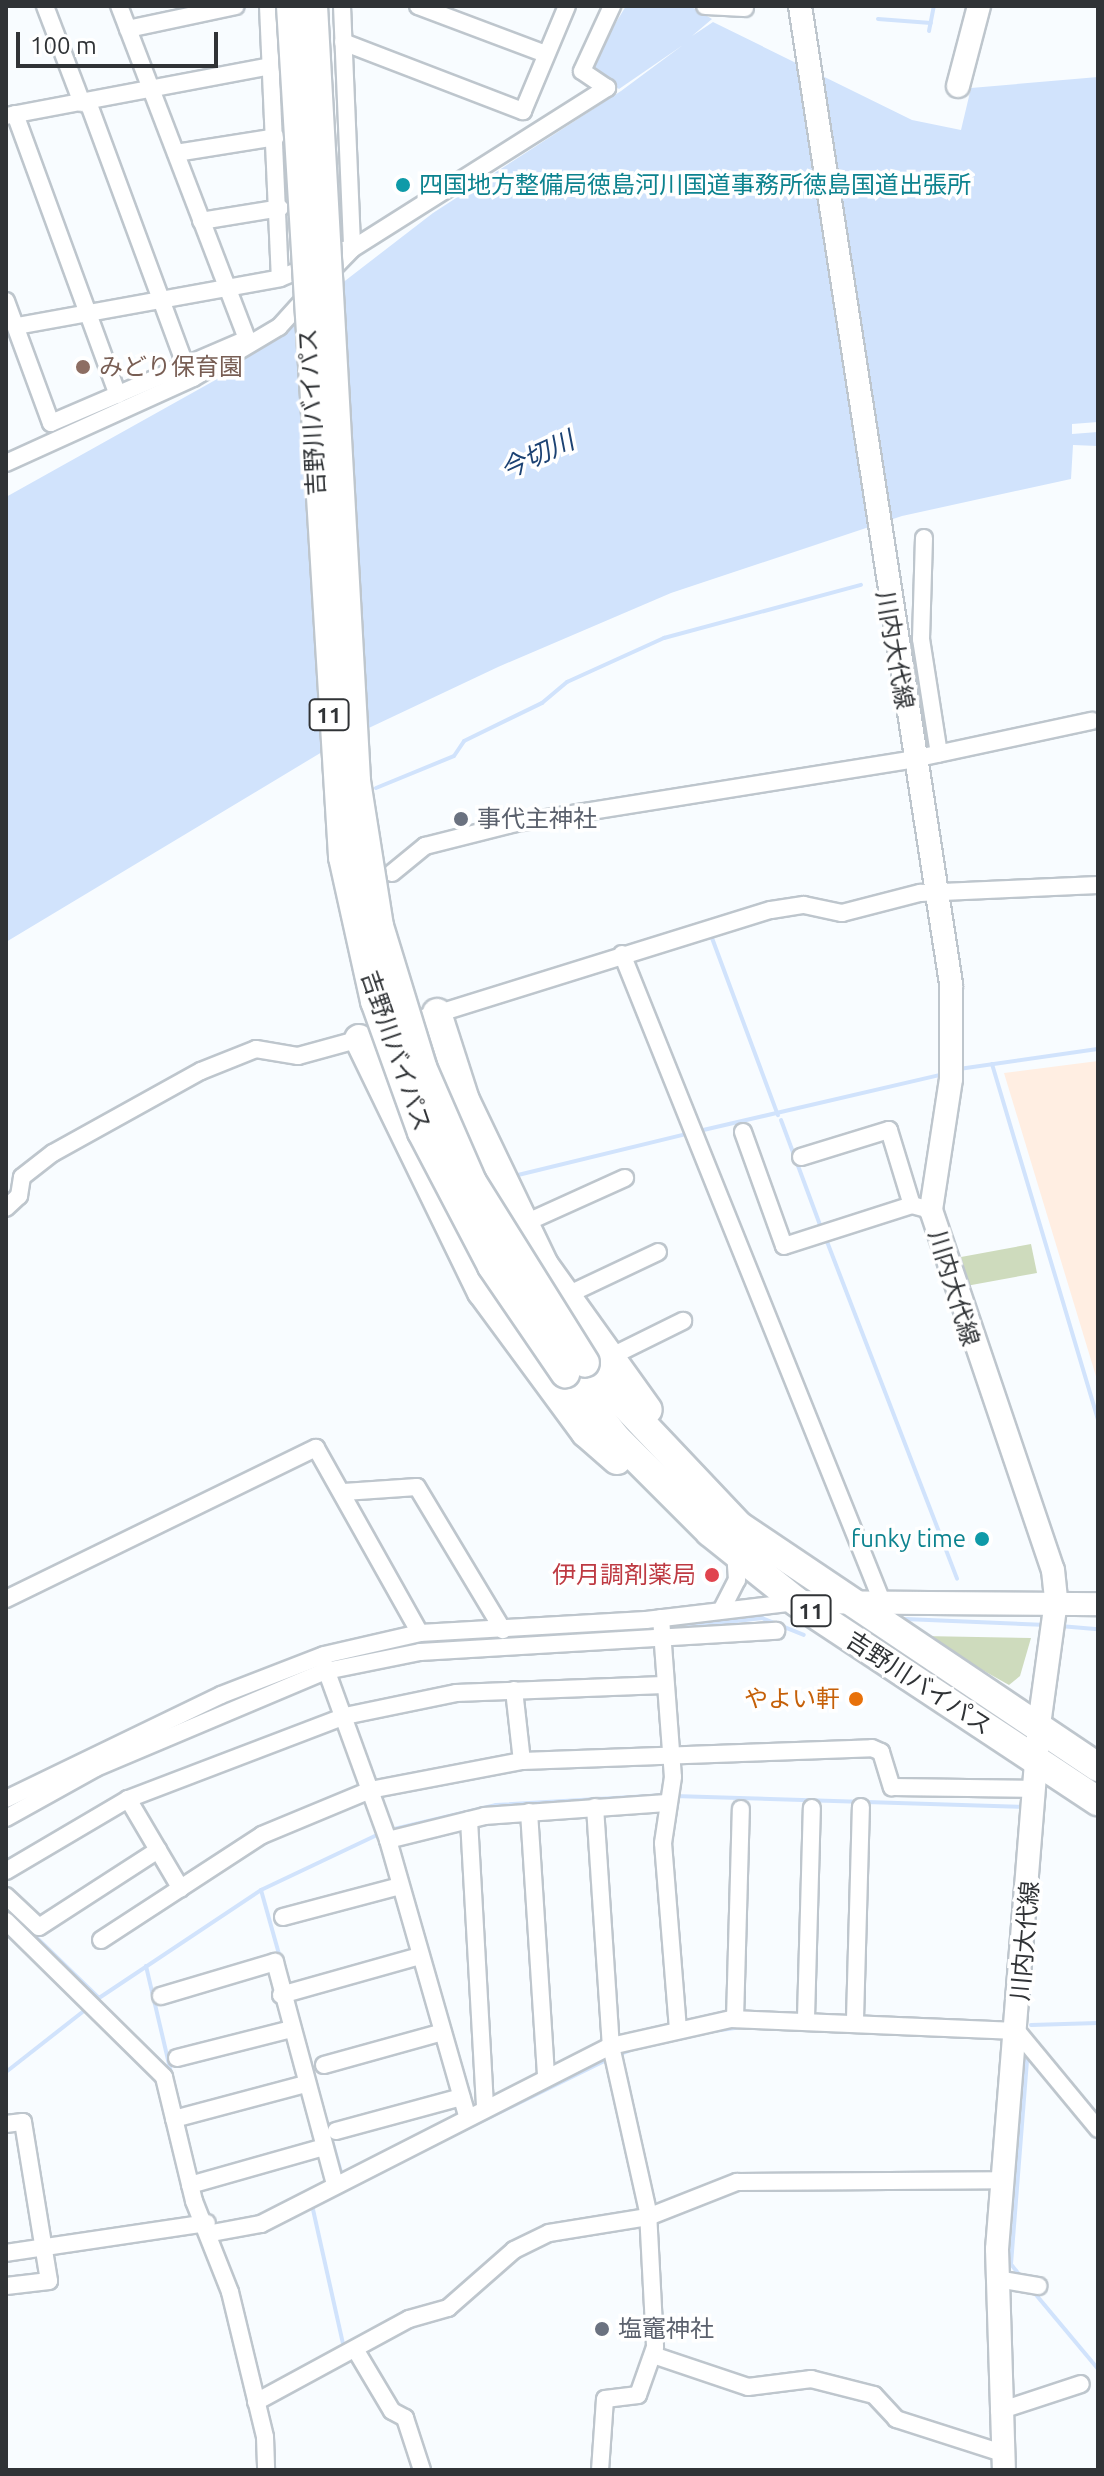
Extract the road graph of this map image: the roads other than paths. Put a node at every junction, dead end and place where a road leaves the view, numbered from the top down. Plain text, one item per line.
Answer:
1 (45, 6) edge
2 (119, 6) edge
3 (236, 6) edge
4 (268, 6) edge
5 (291, 6) edge
6 (313, 6) edge
7 (342, 6) edge
8 (418, 6) edge
9 (567, 6) edge
10 (612, 6) edge
11 (705, 6) edge
12 (800, 6) edge
13 (979, 6) edge
14 (745, 8) dead end
15 (128, 29) junction
16 (343, 42) junction
17 (546, 54) junction
18 (272, 68) junction
19 (958, 86) dead end
20 (153, 90) junction
21 (85, 102) junction
22 (10, 112) edge
23 (276, 137) junction
24 (176, 153) junction
25 (280, 208) junction
26 (201, 221) junction
27 (352, 249) junction
28 (280, 278) junction
29 (226, 286) junction
30 (158, 298) junction
31 (6, 301) edge
32 (88, 310) junction
33 (17, 326) junction
34 (186, 367) junction
35 (118, 395) junction
36 (6, 463) edge
37 (924, 538) dead end
38 (1092, 721) dead end
39 (939, 754) junction
40 (914, 759) junction
41 (392, 873) dead end
42 (1098, 885) edge
43 (938, 895) junction
44 (622, 954) junction
45 (437, 1013) junction
46 (359, 1039) junction
47 (459, 1083) junction
48 (390, 1110) junction
49 (743, 1132) dead end
50 (801, 1157) dead end
51 (625, 1178) dead end
52 (922, 1207) junction
53 (6, 1208) edge
54 (523, 1224) junction
55 (658, 1252) dead end
56 (563, 1297) junction
57 (683, 1321) dead end
58 (586, 1364) junction
59 (665, 1490) junction
60 (344, 1492) junction
61 (735, 1552) junction
62 (6, 1599) edge
63 (881, 1599) junction
64 (841, 1600) junction
65 (797, 1602) junction
66 (1098, 1604) edge
67 (722, 1609) junction
68 (1054, 1619) junction
69 (503, 1630) junction
70 (661, 1630) junction
71 (776, 1631) dead end
72 (420, 1633) junction
73 (324, 1664) junction
74 (664, 1685) junction
75 (514, 1690) junction
76 (345, 1716) junction
77 (1039, 1725) junction
78 (672, 1751) junction
79 (522, 1761) junction
80 (1038, 1761) junction
81 (1098, 1767) edge
82 (1036, 1789) junction
83 (370, 1790) junction
84 (668, 1798) junction
85 (6, 1799) edge
86 (128, 1799) junction
87 (1098, 1801) edge
88 (595, 1807) junction
89 (861, 1807) dead end
90 (812, 1808) dead end
91 (741, 1809) dead end
92 (529, 1812) junction
93 (6, 1818) edge
94 (469, 1820) junction
95 (386, 1834) junction
96 (158, 1850) junction
97 (6, 1871) edge
98 (400, 1886) junction
99 (181, 1889) junction
100 (6, 1896) edge
101 (283, 1917) dead end
102 (6, 1921) edge
103 (101, 1940) dead end
104 (420, 1956) junction
105 (281, 1995) junction
106 (161, 1996) dead end
107 (806, 2018) junction
108 (735, 2019) junction
109 (855, 2019) junction
110 (678, 2028) junction
111 (288, 2030) junction
112 (1017, 2031) junction
113 (443, 2032) junction
114 (611, 2046) junction
115 (177, 2058) dead end
116 (324, 2065) dead end
117 (546, 2077) junction
118 (306, 2084) junction
119 (461, 2097) junction
120 (485, 2107) junction
121 (467, 2116) junction
122 (174, 2119) junction
123 (6, 2124) edge
124 (1098, 2129) edge
125 (336, 2131) dead end
126 (324, 2147) junction
127 (1003, 2180) junction
128 (335, 2184) junction
129 (190, 2185) junction
130 (648, 2217) junction
131 (210, 2228) junction
132 (43, 2248) junction
133 (6, 2253) edge
134 (997, 2279) junction
135 (6, 2286) edge
136 (1038, 2286) dead end
137 (355, 2349) junction
138 (653, 2355) junction
139 (1081, 2384) dead end
140 (256, 2402) junction
141 (999, 2411) junction
142 (1003, 2461) edge
143 (266, 2470) edge
144 (422, 2470) edge
145 (600, 2470) edge

1 - 21 street
2 - 15 street
3 - 15 street
4 - 18 street
5 - 58 highway, 吉野川バイパス / 11, bridge
6 - 58 highway, 吉野川バイパス / 11, bridge
7 - 16 street
8 - 17 street
9 - 17 street
10 - 27 street
11 - 14 street
12 - 40 main road, 川内大代線
13 - 19 main road
15 - 20 street
16 - 17 street
16 - 18 street
16 - 27 street
18 - 20 street
18 - 23 street
20 - 21 street
20 - 24 street
21 - 22 street
21 - 30 street
22 - 32 street
23 - 24 street
23 - 25 street
24 - 26 street
25 - 26 street
25 - 28 street
26 - 29 street
27 - 28 street
27 - 36 street
28 - 29 street
29 - 30 street
29 - 34 street
30 - 32 street
30 - 34 street
31 - 33 street
32 - 33 street
32 - 35 street
33 - 35 street
34 - 35 street
37 - 39 street
38 - 39 street
39 - 40 street
40 - 41 street
40 - 43 main road, 川内大代線
42 - 43 street
43 - 44 street
43 - 52 main road, 川内大代線
44 - 45 street
44 - 63 street
45 - 46 street
45 - 47 highway, 11
46 - 48 highway, 11
46 - 53 street
47 - 48 street
47 - 54 highway, 11
48 - 59 highway, 11
49 - 52 street
50 - 52 street
51 - 54 street
52 - 68 main road, 川内大代線
54 - 56 highway, 11
55 - 56 street
56 - 58 highway, 11
57 - 58 street
58 - 59 highway, 吉野川バイパス / 11
58 - 64 highway, 吉野川バイパス / 11
59 - 61 highway, 吉野川バイパス / 11
60 - 62 street
60 - 69 street
60 - 72 street
61 - 65 highway, 吉野川バイパス / 11
61 - 67 street
63 - 64 main road
63 - 68 main road
64 - 65 main road
64 - 77 highway, 吉野川バイパス / 11
65 - 67 street
65 - 80 highway, 吉野川バイパス / 11
66 - 68 main road
67 - 70 street
68 - 77 main road, 川内大代線
69 - 70 street
69 - 72 street
70 - 71 street
70 - 73 street
70 - 74 street
72 - 73 street
73 - 76 street
73 - 85 street
73 - 93 street
74 - 75 street
74 - 78 street
75 - 76 street
75 - 79 street
76 - 83 street
76 - 86 street
77 - 80 main road, 川内大代線
77 - 81 highway, 吉野川バイパス / 11
78 - 79 street
78 - 82 street
78 - 84 street
79 - 83 street
80 - 82 main road, 川内大代線
80 - 87 highway, 吉野川バイパス / 11
82 - 112 main road, 川内大代線
83 - 95 street
83 - 99 street
84 - 88 street
84 - 110 street
86 - 96 street
86 - 97 street
88 - 92 street
88 - 114 street
89 - 109 street
90 - 107 street
91 - 108 street
92 - 94 street
92 - 117 street
94 - 95 street
94 - 120 street
95 - 98 street
96 - 99 street
96 - 100 street
98 - 101 street
98 - 104 street
99 - 103 street
102 - 122 street
104 - 105 street
104 - 113 street
105 - 106 street
105 - 111 street
107 - 108 street
107 - 109 street
108 - 110 street
109 - 112 street
110 - 114 street
111 - 115 street
111 - 118 street
112 - 124 street
112 - 127 main road, 川内大代線
113 - 116 street
113 - 119 street
114 - 117 street
114 - 130 street
117 - 120 street
118 - 122 street
118 - 126 street
119 - 121 street
119 - 125 street
120 - 121 street
121 - 128 street
122 - 129 street
123 - 132 street
126 - 128 street
126 - 129 street
127 - 130 street
127 - 134 main road, 川内大代線
128 - 131 street
129 - 131 street
130 - 137 street
130 - 138 street
131 - 132 street
131 - 140 street
132 - 133 street
132 - 135 street
134 - 136 street
134 - 141 main road, 川内大代線
137 - 140 street
137 - 144 street
138 - 142 street
138 - 145 street
139 - 141 street
140 - 143 street
141 - 142 main road, 川内大代線

